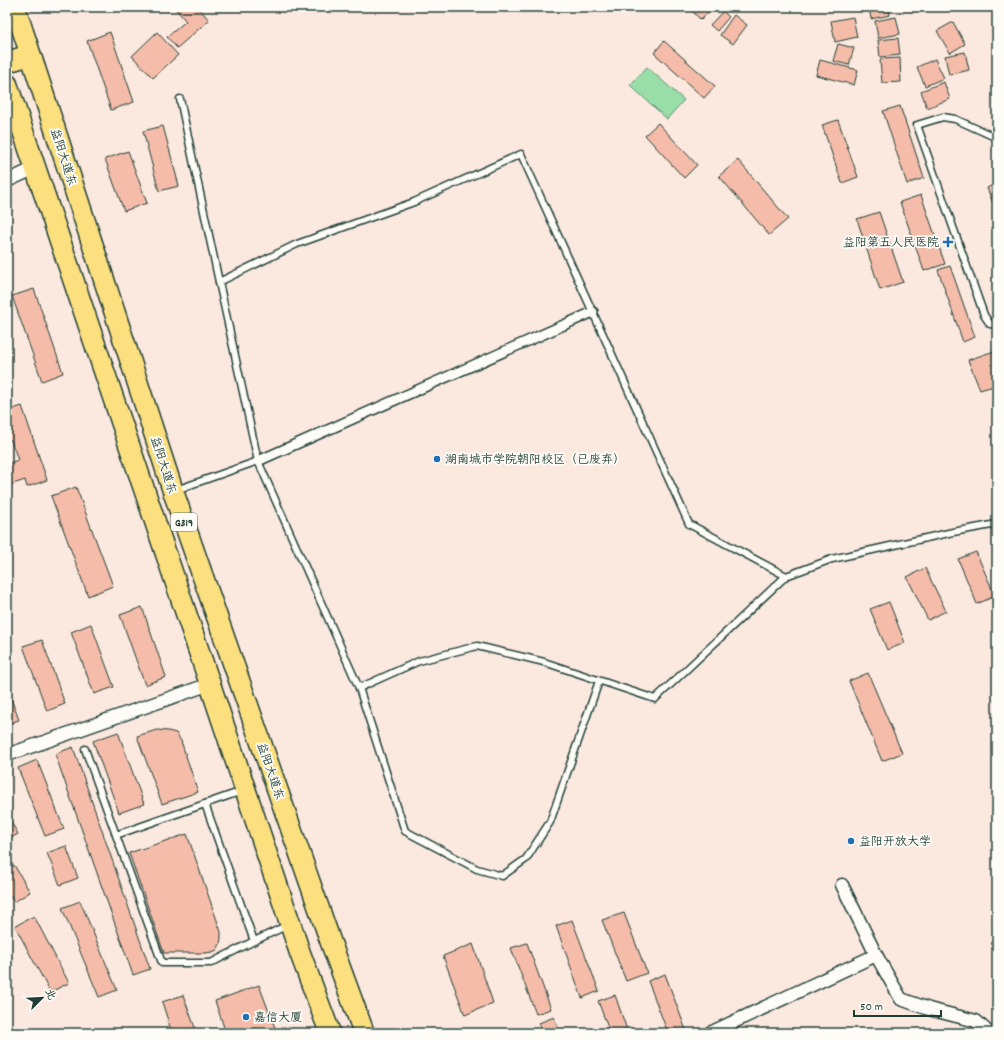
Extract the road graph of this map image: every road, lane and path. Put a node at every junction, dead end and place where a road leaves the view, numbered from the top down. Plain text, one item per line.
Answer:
1 (15, 7) edge
2 (30, 54) junction
3 (7, 62) edge
4 (7, 84) edge
5 (180, 99) dead end
6 (997, 138) edge
7 (35, 168) junction
8 (7, 181) edge
9 (219, 282) junction
10 (592, 312) junction
11 (997, 325) edge
12 (258, 460) junction
13 (173, 491) junction
14 (997, 524) edge
15 (786, 576) junction
16 (599, 681) junction
17 (210, 684) junction
18 (359, 688) junction
19 (85, 749) dead end
20 (7, 755) edge
21 (245, 790) junction
22 (205, 804) junction
23 (116, 835) junction
24 (842, 885) dead end
25 (290, 924) junction
26 (254, 941) junction
27 (876, 955) junction
28 (330, 1033) edge
29 (364, 1033) edge
30 (710, 1033) edge
31 (989, 1033) edge

1 - 2 main road, 益阳大道东 / G319
2 - 3 main road
2 - 13 main road, 益阳大道东 / G319
4 - 7 main road, G319
5 - 9 lane
6 - 11 lane
7 - 8 street
7 - 17 main road, G319
9 - 10 lane
9 - 12 lane
10 - 12 street
10 - 15 lane
12 - 13 lane
12 - 18 lane
13 - 29 main road, 益阳大道东 / G319
14 - 15 lane
15 - 16 lane
16 - 18 lane
16 - 18 lane
17 - 20 street
17 - 21 main road, G319
19 - 23 lane
21 - 22 lane
21 - 25 main road, G319
22 - 23 lane
22 - 26 lane
23 - 26 lane
24 - 27 street
25 - 26 lane
25 - 28 main road, G319
27 - 30 street
27 - 31 street

